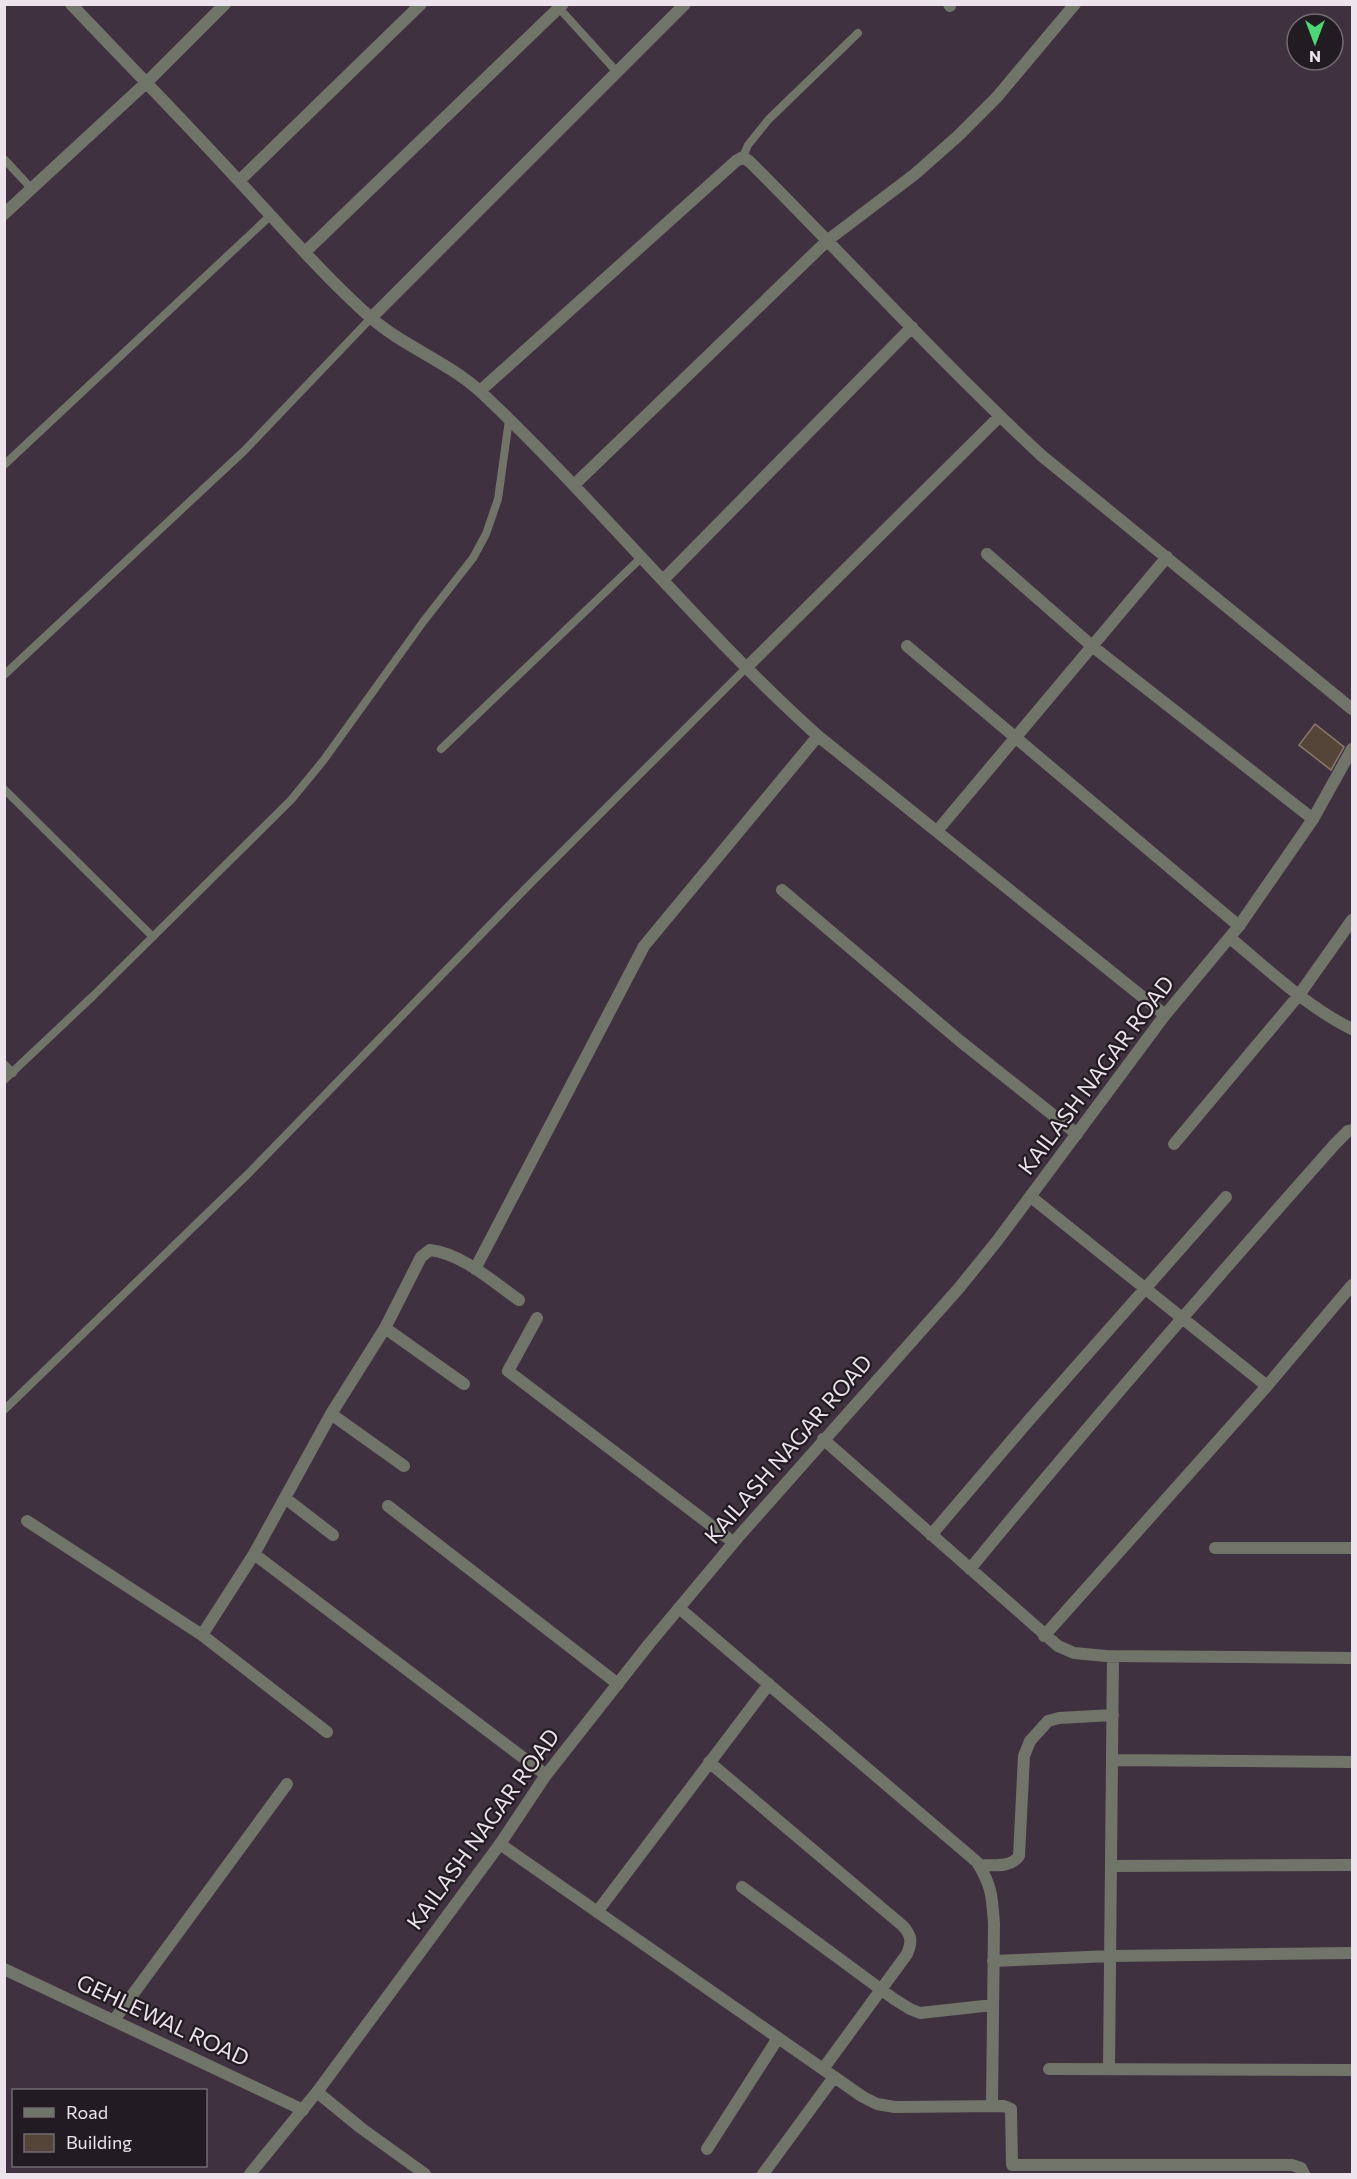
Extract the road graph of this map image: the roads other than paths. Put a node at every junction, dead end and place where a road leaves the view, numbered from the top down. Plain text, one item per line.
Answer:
1 (72, 4) edge
2 (225, 4) edge
3 (421, 4) edge
4 (685, 4) edge
5 (1075, 4) edge
6 (559, 6) edge
7 (858, 33) dead end
8 (617, 72) junction
9 (146, 84) junction
10 (743, 157) junction
11 (4, 159) edge
12 (239, 181) junction
13 (31, 188) junction
14 (4, 214) edge
15 (270, 216) junction
16 (828, 240) junction
17 (305, 252) junction
18 (371, 318) junction
19 (912, 327) junction
20 (480, 391) junction
21 (999, 417) junction
22 (509, 420) junction
23 (4, 465) edge
24 (575, 484) junction
25 (987, 554) dead end
26 (642, 557) junction
27 (1167, 557) junction
28 (663, 580) junction
29 (907, 646) dead end
30 (1092, 646) junction
31 (747, 667) junction
32 (4, 675) edge
33 (1353, 709) edge
34 (818, 736) junction
35 (1014, 737) junction
36 (441, 749) dead end
37 (1353, 749) edge
38 (4, 789) edge
39 (1313, 819) junction
40 (937, 831) junction
41 (782, 890) dead end
42 (1353, 920) edge
43 (1239, 926) junction
44 (153, 937) junction
45 (1230, 938) junction
46 (1299, 994) junction
47 (1165, 1015) junction
48 (1353, 1029) edge
49 (4, 1064) edge
50 (13, 1073) junction
51 (4, 1080) edge
52 (1353, 1130) edge
53 (1077, 1134) junction
54 (1174, 1144) dead end
55 (1031, 1197) junction
56 (1226, 1197) dead end
57 (475, 1269) junction
58 (1353, 1285) edge
59 (1146, 1289) junction
60 (519, 1300) dead end
61 (537, 1318) dead end
62 (1182, 1318) junction
63 (385, 1328) junction
64 (464, 1384) dead end
65 (1267, 1386) junction
66 (4, 1410) edge
67 (331, 1414) junction
68 (823, 1439) junction
69 (404, 1466) dead end
70 (285, 1498) junction
71 (388, 1506) dead end
72 (27, 1521) dead end
73 (333, 1535) dead end
74 (931, 1535) junction
75 (734, 1542) junction
76 (1215, 1548) dead end
77 (1353, 1548) edge
78 (254, 1554) junction
79 (969, 1569) junction
80 (679, 1608) junction
81 (201, 1635) junction
82 (1044, 1636) junction
83 (1113, 1656) junction
84 (1353, 1658) edge
85 (618, 1684) junction
86 (769, 1684) junction
87 (1113, 1715) junction
88 (327, 1732) dead end
89 (1113, 1760) junction
90 (709, 1762) junction
91 (1353, 1762) edge
92 (546, 1776) junction
93 (287, 1784) dead end
94 (500, 1844) junction
95 (979, 1865) junction
96 (1353, 1865) edge
97 (1112, 1866) junction
98 (742, 1887) dead end
99 (597, 1912) junction
100 (1353, 1953) edge
101 (1111, 1956) junction
102 (993, 1961) junction
103 (4, 1969) edge
104 (880, 1989) junction
105 (993, 2005) junction
106 (114, 2020) junction
107 (778, 2038) junction
108 (1049, 2069) dead end
109 (1109, 2069) junction
110 (1353, 2070) edge
111 (828, 2073) junction
112 (317, 2092) junction
113 (992, 2106) junction
114 (303, 2110) junction
115 (707, 2149) dead end
116 (1012, 2170) edge
117 (1101, 2170) edge
118 (1201, 2170) edge
119 (252, 2174) edge
120 (425, 2175) edge
121 (763, 2175) edge
122 (1304, 2175) edge

1 - 9 street
2 - 9 street
3 - 12 street
4 - 8 street
5 - 16 street
6 - 8 lane
6 - 17 street
7 - 10 lane
8 - 18 street
9 - 12 street
9 - 13 street
10 - 16 street
10 - 20 street
11 - 13 lane
12 - 15 street
13 - 14 street
15 - 17 street
15 - 23 lane
16 - 19 street
16 - 24 street
17 - 18 street
18 - 20 street
18 - 32 lane
19 - 21 street
19 - 28 street
20 - 22 street
21 - 27 street
21 - 31 street
22 - 24 street
22 - 44 lane
24 - 26 street
25 - 30 street
26 - 28 street
26 - 36 lane
27 - 30 street
27 - 33 street
28 - 31 street
29 - 35 street
30 - 35 street
30 - 39 street
31 - 34 street
31 - 66 lane
34 - 40 street
34 - 57 street
35 - 40 street
35 - 43 street
37 - 39 street, KAILASH NAGAR ROAD
38 - 44 lane
39 - 43 street, KAILASH NAGAR ROAD
40 - 47 street
41 - 53 street
42 - 46 street
43 - 45 street, KAILASH NAGAR ROAD
44 - 50 lane
45 - 46 street
45 - 47 street, KAILASH NAGAR ROAD
46 - 48 street
46 - 54 street
47 - 53 street, KAILASH NAGAR ROAD
49 - 50 lane
50 - 51 lane
52 - 62 street
53 - 55 street, KAILASH NAGAR ROAD
55 - 59 street
55 - 68 street, KAILASH NAGAR ROAD
56 - 59 street
57 - 60 street
57 - 63 street
58 - 65 street
59 - 62 street
59 - 74 street
61 - 75 street
62 - 65 street
62 - 79 street
63 - 64 street
63 - 67 street
65 - 82 street
67 - 69 street
67 - 70 street
68 - 74 street
68 - 75 street, KAILASH NAGAR ROAD
70 - 73 street
70 - 78 street
71 - 85 street
72 - 81 street
74 - 79 street
75 - 80 street, KAILASH NAGAR ROAD
76 - 77 street
78 - 81 street
78 - 92 street
79 - 82 street
80 - 85 street, KAILASH NAGAR ROAD
80 - 86 street
81 - 88 street
82 - 83 street
83 - 84 street
83 - 87 street
85 - 92 street, KAILASH NAGAR ROAD
86 - 90 street
86 - 95 street
87 - 89 street
87 - 95 street
89 - 91 street
89 - 97 street
90 - 99 street
90 - 104 street
92 - 94 street, KAILASH NAGAR ROAD
93 - 106 street
94 - 99 street
94 - 112 street, KAILASH NAGAR ROAD
95 - 102 street
96 - 97 street
97 - 101 street
98 - 104 street
99 - 107 street
100 - 101 street
101 - 102 street
101 - 109 street
102 - 105 street
103 - 106 street, GEHLEWAL ROAD
104 - 105 street
104 - 111 street
105 - 113 street
106 - 114 street, GEHLEWAL ROAD
107 - 111 street
107 - 115 street
108 - 109 street
109 - 110 street
111 - 113 street
111 - 121 street
112 - 114 street, KAILASH NAGAR ROAD
112 - 120 street
113 - 116 street
114 - 119 street, KAILASH NAGAR ROAD
116 - 117 street
117 - 118 street
118 - 122 street

